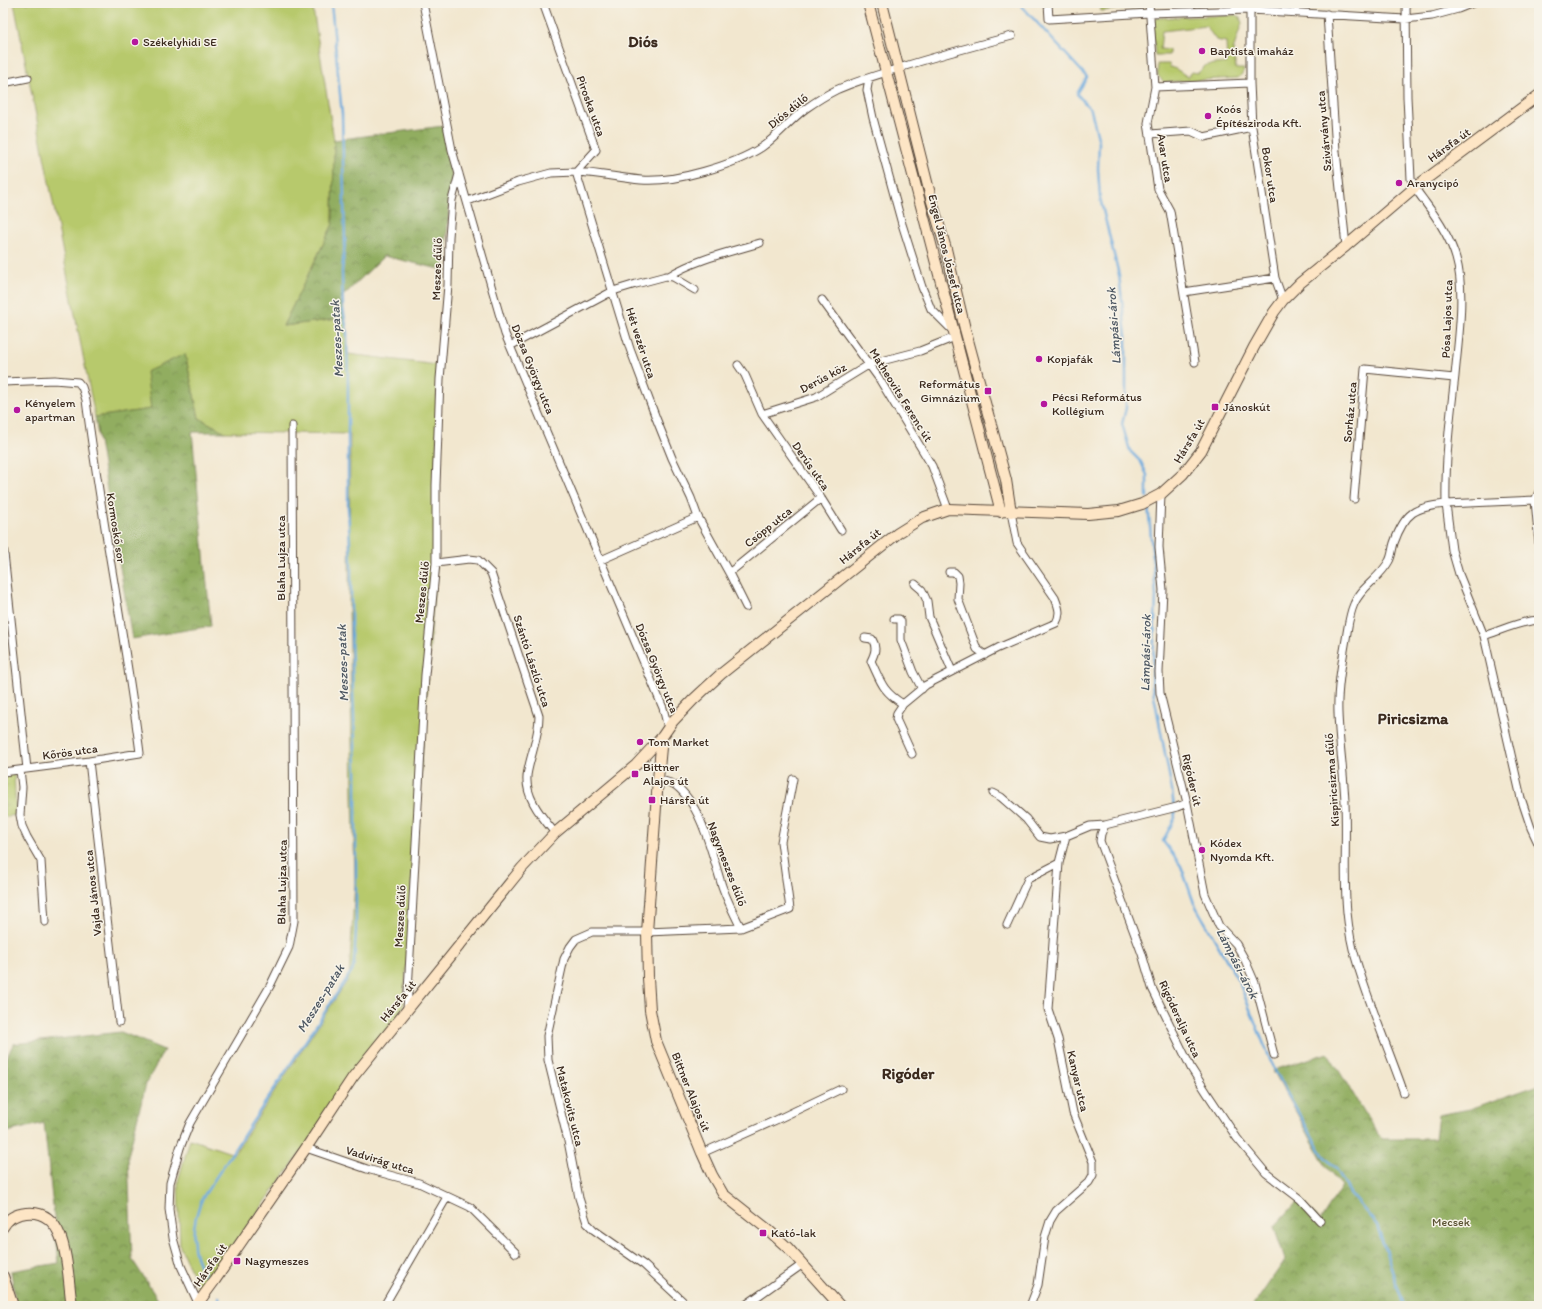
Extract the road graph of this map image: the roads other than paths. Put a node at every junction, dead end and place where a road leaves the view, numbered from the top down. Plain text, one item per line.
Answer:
1 (423, 3) edge
2 (543, 3) edge
3 (868, 3) edge
4 (882, 3) edge
5 (1048, 3) edge
6 (1149, 3) edge
7 (1406, 3) edge
8 (1473, 3) edge
9 (1250, 7) edge
10 (1149, 13) junction
11 (1326, 14) junction
12 (1405, 19) junction
13 (1012, 36) dead end
14 (897, 68) junction
15 (886, 72) junction
16 (28, 78) dead end
17 (869, 78) junction
18 (3, 83) edge
19 (1250, 83) junction
20 (1155, 87) junction
21 (1539, 95) edge
22 (1252, 127) junction
23 (1150, 134) junction
24 (576, 172) junction
25 (459, 174) junction
26 (1414, 188) junction
27 (468, 200) junction
28 (760, 243) dead end
29 (1346, 246) junction
30 (669, 276) junction
31 (1275, 278) junction
32 (695, 290) dead end
33 (613, 291) junction
34 (1184, 292) junction
35 (822, 300) dead end
36 (1283, 300) junction
37 (954, 334) junction
38 (510, 346) junction
39 (1195, 362) dead end
40 (870, 364) junction
41 (738, 365) dead end
42 (1454, 378) junction
43 (3, 382) edge
44 (762, 414) junction
45 (292, 426) dead end
46 (1539, 492) edge
47 (1157, 496) junction
48 (821, 498) junction
49 (1354, 499) dead end
50 (1535, 500) junction
51 (1446, 504) junction
52 (948, 509) junction
53 (1006, 512) junction
54 (698, 517) junction
55 (841, 530) dead end
56 (3, 544) edge
57 (1539, 544) edge
58 (601, 560) junction
59 (436, 563) junction
60 (950, 572) dead end
61 (730, 573) junction
62 (915, 584) dead end
63 (746, 607) dead end
64 (894, 619) dead end
65 (1539, 620) edge
66 (1484, 636) junction
67 (865, 638) dead end
68 (985, 655) junction
69 (952, 672) junction
70 (922, 689) junction
71 (902, 704) junction
72 (668, 728) junction
73 (662, 737) junction
74 (140, 753) joint
75 (912, 754) dead end
76 (89, 761) junction
77 (23, 769) junction
78 (3, 772) edge
79 (658, 779) junction
80 (793, 779) dead end
81 (993, 793) dead end
82 (1187, 803) junction
83 (1105, 825) junction
84 (555, 833) junction
85 (1066, 836) junction
86 (1539, 845) edge
87 (1059, 863) junction
88 (45, 922) dead end
89 (1007, 925) dead end
90 (741, 928) junction
91 (648, 932) junction
92 (406, 1012) junction
93 (119, 1022) dead end
94 (1274, 1054) dead end
95 (841, 1089) dead end
96 (1404, 1093) dead end
97 (306, 1148) junction
98 (702, 1153) junction
99 (447, 1197) junction
100 (1320, 1221) dead end
101 (3, 1227) edge
102 (516, 1253) dead end
103 (803, 1264) junction
104 (3, 1276) edge
105 (198, 1305) edge
106 (13, 1306) edge
107 (73, 1306) edge
108 (384, 1306) edge
109 (688, 1306) edge
110 (744, 1306) edge
111 (840, 1306) edge
112 (1030, 1306) edge

1 - 25 street, Dózsa György utca
2 - 24 street, Piroska utca
3 - 15 street, Engel János József utca
4 - 14 street, Engel János József utca
5 - 10 street
6 - 10 street, Avar utca
7 - 12 street, Pósa Lajos utca
8 - 12 street
9 - 10 street
9 - 11 street
9 - 19 street, Bokor utca
10 - 20 street, Avar utca
11 - 12 street
11 - 29 street, Szivárvány utca
12 - 26 street, Pósa Lajos utca
13 - 14 street, Diós dűlő
14 - 15 street, Diós dűlő
14 - 53 street, Engel János József utca
15 - 17 street, Diós dűlő
15 - 37 street, Engel János József utca
16 - 18 street
17 - 24 street, Diós dűlő
17 - 37 street
19 - 20 street
19 - 22 street, Bokor utca
20 - 23 street, Avar utca
21 - 26 street, Hársfa út
22 - 23 street
22 - 31 street, Bokor utca
23 - 34 street, Avar utca
24 - 27 street
24 - 33 street, Hét vezér utca
25 - 27 street, Dózsa György utca
25 - 59 street, Meszes dűlő
26 - 29 street, Hársfa út
26 - 42 street, Pósa Lajos utca
27 - 38 street, Dózsa György utca
28 - 30 street
29 - 36 street, Hársfa út
30 - 32 street
30 - 33 street
31 - 34 street
31 - 36 street, Bokor utca
33 - 38 street
33 - 54 street, Hét vezér utca
34 - 39 street, Avar utca
35 - 40 street, Matheovits Ferenc út
36 - 47 street, Hársfa út
37 - 40 street, Derűs köz
37 - 53 street, Engel János József utca
38 - 58 street, Dózsa György utca
40 - 44 street, Derűs köz
40 - 52 street, Matheovits Ferenc út
41 - 44 street, Derűs utca
42 - 49 street, Sorház utca
42 - 51 street, Pósa Lajos utca
43 - 74 street, Kormoskő sor
44 - 48 street, Derűs utca
45 - 105 street, Blaha Lujza utca
46 - 50 street
47 - 53 street, Hársfa út
47 - 82 street, Rigóder út
48 - 55 street, Derűs utca
48 - 61 street, Csöpp utca
50 - 51 street, Kispiricsizma dűlő
50 - 57 street
51 - 66 street
51 - 96 street, Kispiricsizma dűlő
52 - 53 street, Hársfa út
52 - 72 street, Hársfa út
53 - 68 street
54 - 58 street
54 - 61 street, Hét vezér utca
56 - 77 street
58 - 72 street, Dózsa György utca
59 - 84 street, Szántó László utca
59 - 92 street, Meszes dűlő
60 - 68 street
61 - 63 street, Hét vezér utca
62 - 69 street
64 - 70 street
65 - 66 street
66 - 86 street
67 - 71 street
68 - 69 street
69 - 70 street
70 - 71 street
71 - 75 street
72 - 73 street, Hársfa út
73 - 79 street, Bittner Alajos út
73 - 84 street, Hársfa út
74 - 76 street, Kőrös utca
76 - 77 street, Kőrös utca
76 - 93 street, Vajda János utca
77 - 78 street, Kőrös utca
77 - 88 street
79 - 90 street, Nagymeszes dűlő
79 - 91 street, Bittner Alajos út
80 - 90 street
81 - 85 street
82 - 83 street
82 - 94 street, Rigóder út
83 - 85 street
83 - 100 street, Rigóderalja utca
84 - 92 street, Hársfa út
85 - 87 street, Kanyar utca
87 - 89 street
87 - 112 street, Kanyar utca
90 - 91 street
91 - 98 street, Bittner Alajos út
91 - 109 street, Matakovits utca
92 - 97 street, Hársfa út
95 - 98 street
97 - 99 street, Vadvirág utca
97 - 105 street, Hársfa út
98 - 103 street, Bittner Alajos út
99 - 102 street, Vadvirág utca
99 - 108 street
101 - 107 street
103 - 110 street
103 - 111 street, Bittner Alajos út
104 - 106 street

